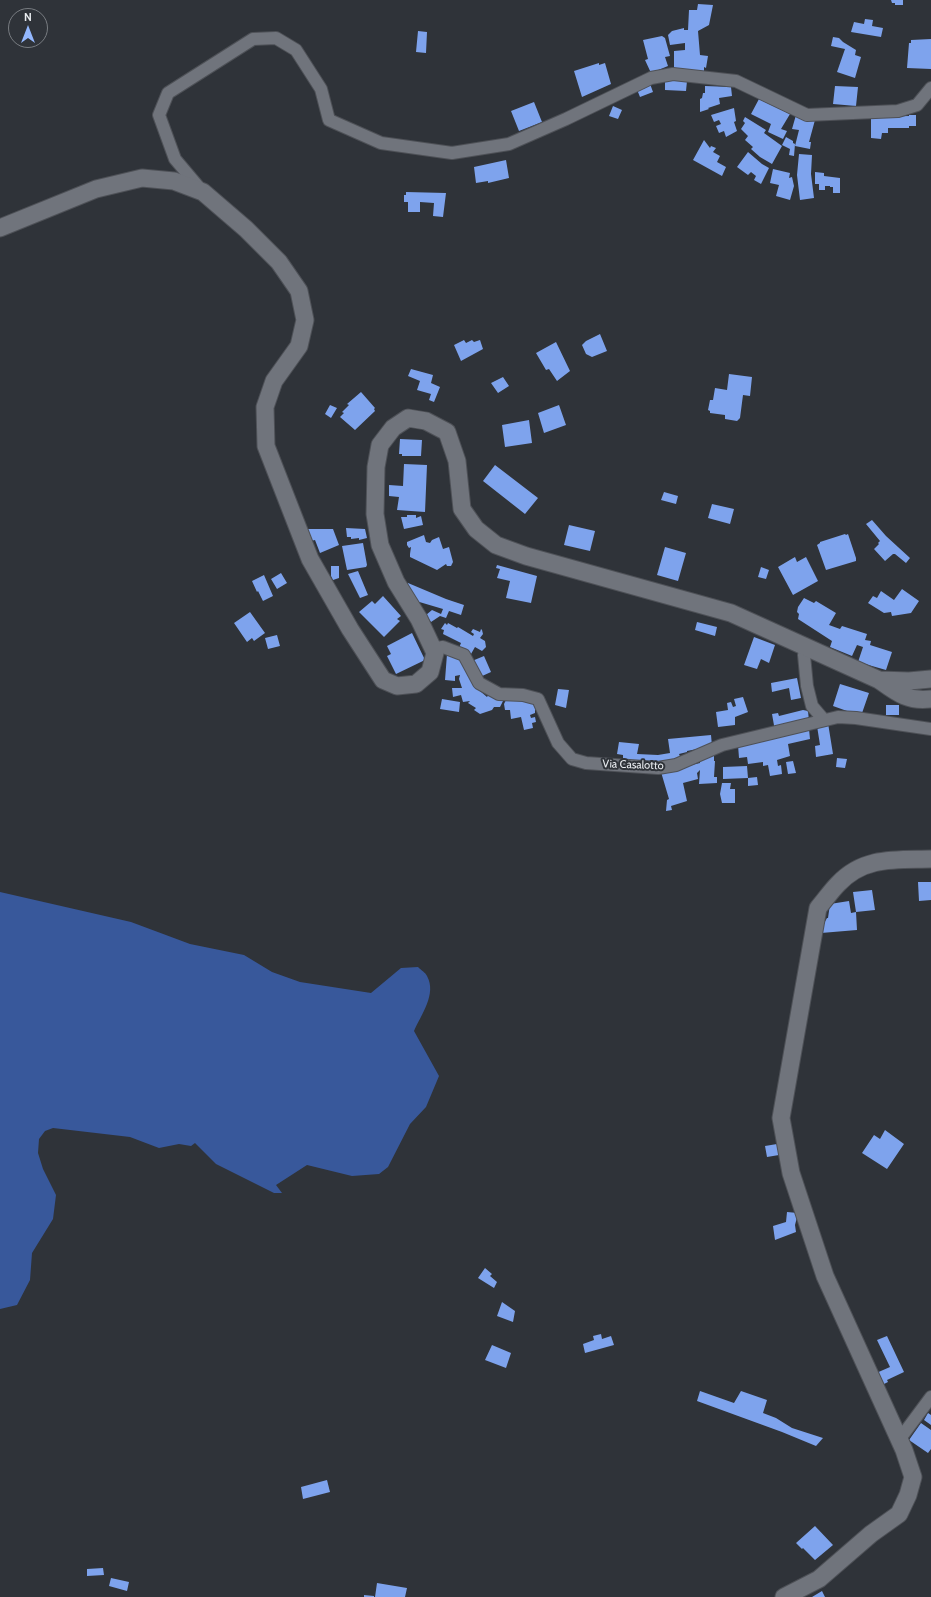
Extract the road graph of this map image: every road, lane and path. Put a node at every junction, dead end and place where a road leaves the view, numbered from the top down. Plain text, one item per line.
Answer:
1 (931, 88) edge
2 (203, 192) junction
3 (0, 228) edge
4 (807, 648) junction
5 (432, 649) junction
6 (931, 679) edge
7 (879, 680) junction
8 (931, 698) edge
9 (824, 720) junction
10 (931, 729) edge
11 (931, 859) edge
12 (931, 1397) edge
13 (899, 1440) junction
14 (784, 1597) edge

1 - 2 street
2 - 3 main road
2 - 5 main road
4 - 5 main road
4 - 7 main road
4 - 9 street
5 - 9 street, Via Casalotto
6 - 7 main road
7 - 8 main road
9 - 10 street, Via Casalotto
11 - 13 main road
12 - 13 street
13 - 14 main road

